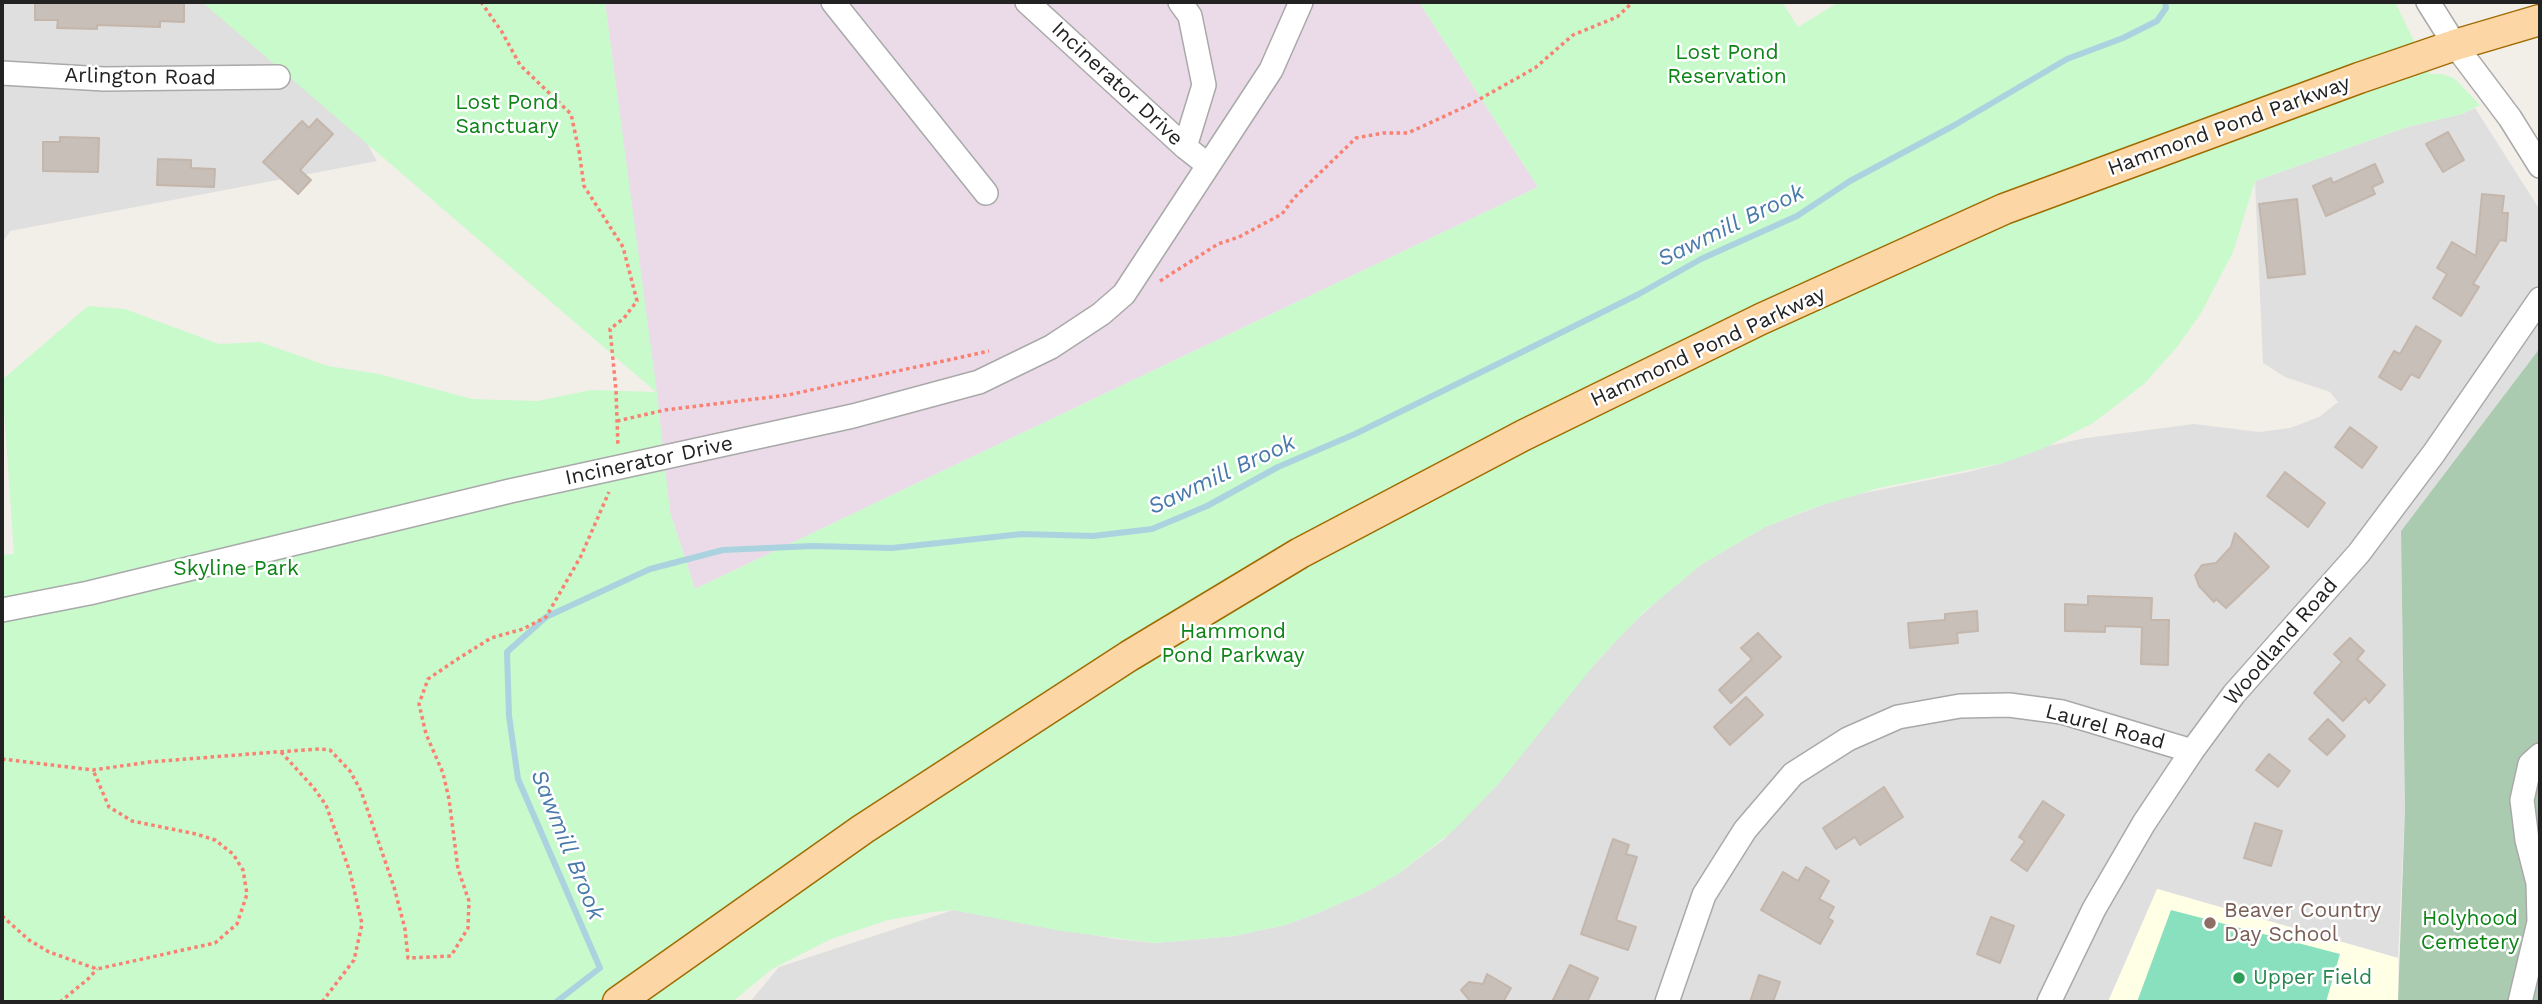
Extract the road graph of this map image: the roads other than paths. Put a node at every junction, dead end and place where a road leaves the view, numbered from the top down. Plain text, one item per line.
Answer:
1 (832, 2) edge
2 (1027, 2) edge
3 (1180, 2) edge
4 (1301, 2) edge
5 (2428, 2) edge
6 (2540, 19) edge
7 (2455, 45) junction
8 (2, 72) edge
9 (278, 77) dead end
10 (1185, 146) junction
11 (1208, 164) junction
12 (2540, 166) edge
13 (986, 193) dead end
14 (2540, 299) edge
15 (2, 610) edge
16 (2192, 751) junction
17 (2540, 755) edge
18 (618, 1002) edge
19 (1667, 1002) edge
20 (2049, 1002) edge
21 (2520, 1002) edge

1 - 13 street
2 - 10 street, Incinerator Drive
3 - 10 street
4 - 11 street, Incinerator Drive
5 - 7 street
6 - 7 main road, Hammond Pond Parkway
7 - 12 street
7 - 18 main road, Hammond Pond Parkway
8 - 9 street, Arlington Road
10 - 11 street, Incinerator Drive
11 - 15 street, Incinerator Drive
14 - 16 street, Woodland Road
16 - 19 street, Laurel Road
16 - 20 street, Woodland Road
17 - 21 street

